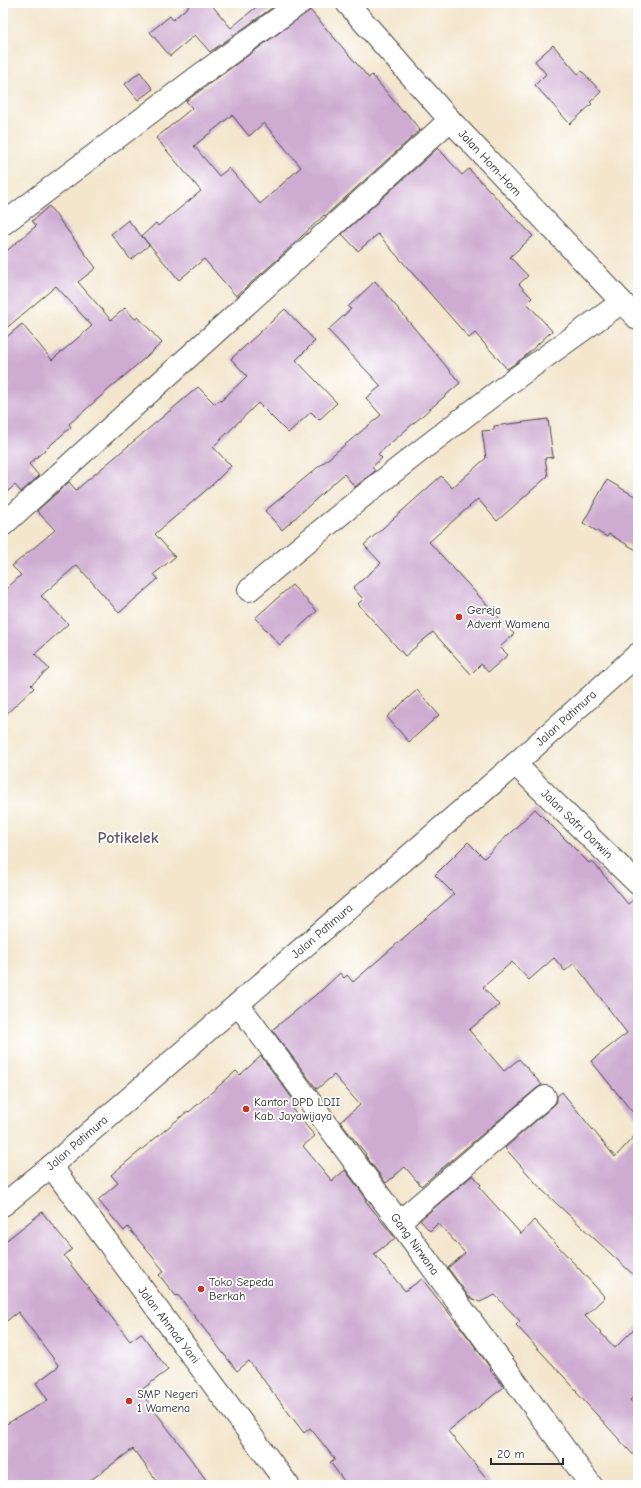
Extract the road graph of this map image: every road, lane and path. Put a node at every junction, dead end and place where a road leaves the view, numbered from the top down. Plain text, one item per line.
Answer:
1 (300, 3) edge
2 (347, 3) edge
3 (450, 120) junction
4 (3, 224) edge
5 (622, 302) junction
6 (638, 319) edge
7 (3, 525) edge
8 (249, 590) dead end
9 (638, 654) edge
10 (515, 764) junction
11 (638, 884) edge
12 (238, 1004) junction
13 (545, 1097) dead end
14 (51, 1166) junction
15 (3, 1205) edge
16 (399, 1222) junction
17 (288, 1485) edge
18 (591, 1485) edge

1 - 4 main road
2 - 3 main road, Jalan Hom-Hom
3 - 5 main road, Jalan Hom-Hom
3 - 7 main road
5 - 6 main road, Jalan Hom-Hom
5 - 8 main road
9 - 10 main road, Jalan Patimura
10 - 11 main road, Jalan Safri Darwin
10 - 12 main road, Jalan Patimura
12 - 14 main road, Jalan Patimura
12 - 16 main road, Gang Nirwana
13 - 16 main road
14 - 15 main road, Jalan Patimura
14 - 17 main road, Jalan Ahmad Yani
16 - 18 main road, Gang Nirwana

